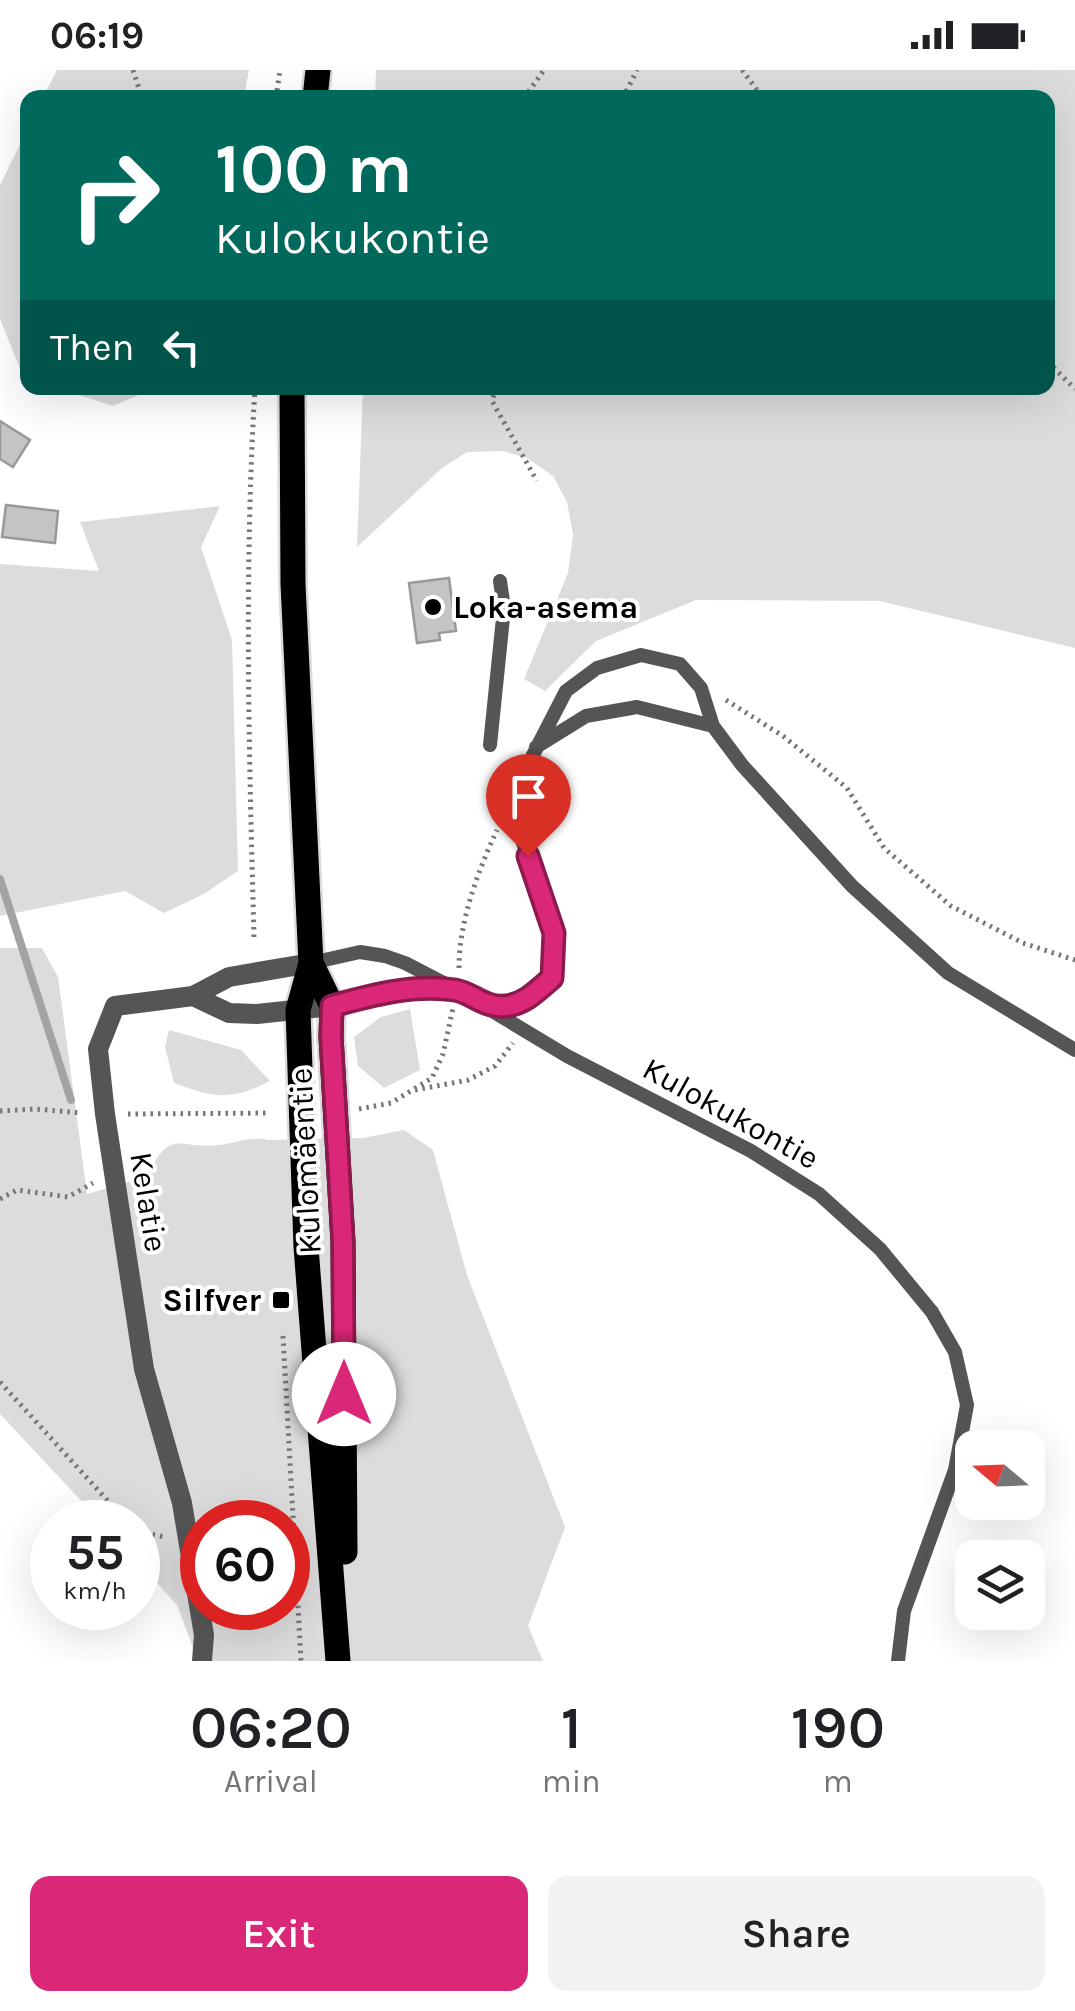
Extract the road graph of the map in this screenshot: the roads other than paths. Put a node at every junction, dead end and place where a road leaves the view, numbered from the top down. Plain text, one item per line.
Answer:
1 (292, 395) edge
2 (500, 580) dead end
3 (714, 726) junction
4 (490, 746) dead end
5 (536, 748) junction
6 (310, 963) junction
7 (459, 990) junction
8 (194, 996) junction
9 (481, 1004) junction
10 (332, 1006) junction
11 (298, 1010) junction
12 (1075, 1050) edge
13 (202, 1661) edge
14 (341, 1661) edge
15 (898, 1661) edge

1 - 6 main road, Kulomäentie
2 - 4 lane
3 - 5 lane
3 - 5 lane
3 - 12 lane
5 - 9 lane
6 - 7 lane, Kulokukontie
6 - 8 street, Kelatie
6 - 10 main road, Kulomäentie
6 - 11 main road, Kulomäentie
7 - 9 lane, Kulokukontie
7 - 10 lane
8 - 11 street, Kelatie
8 - 13 street, Kelatie
9 - 15 lane, Kulokukontie
10 - 11 street, Kelatie
10 - 14 main road, Kulomäentie
11 - 14 main road, Kulomäentie

